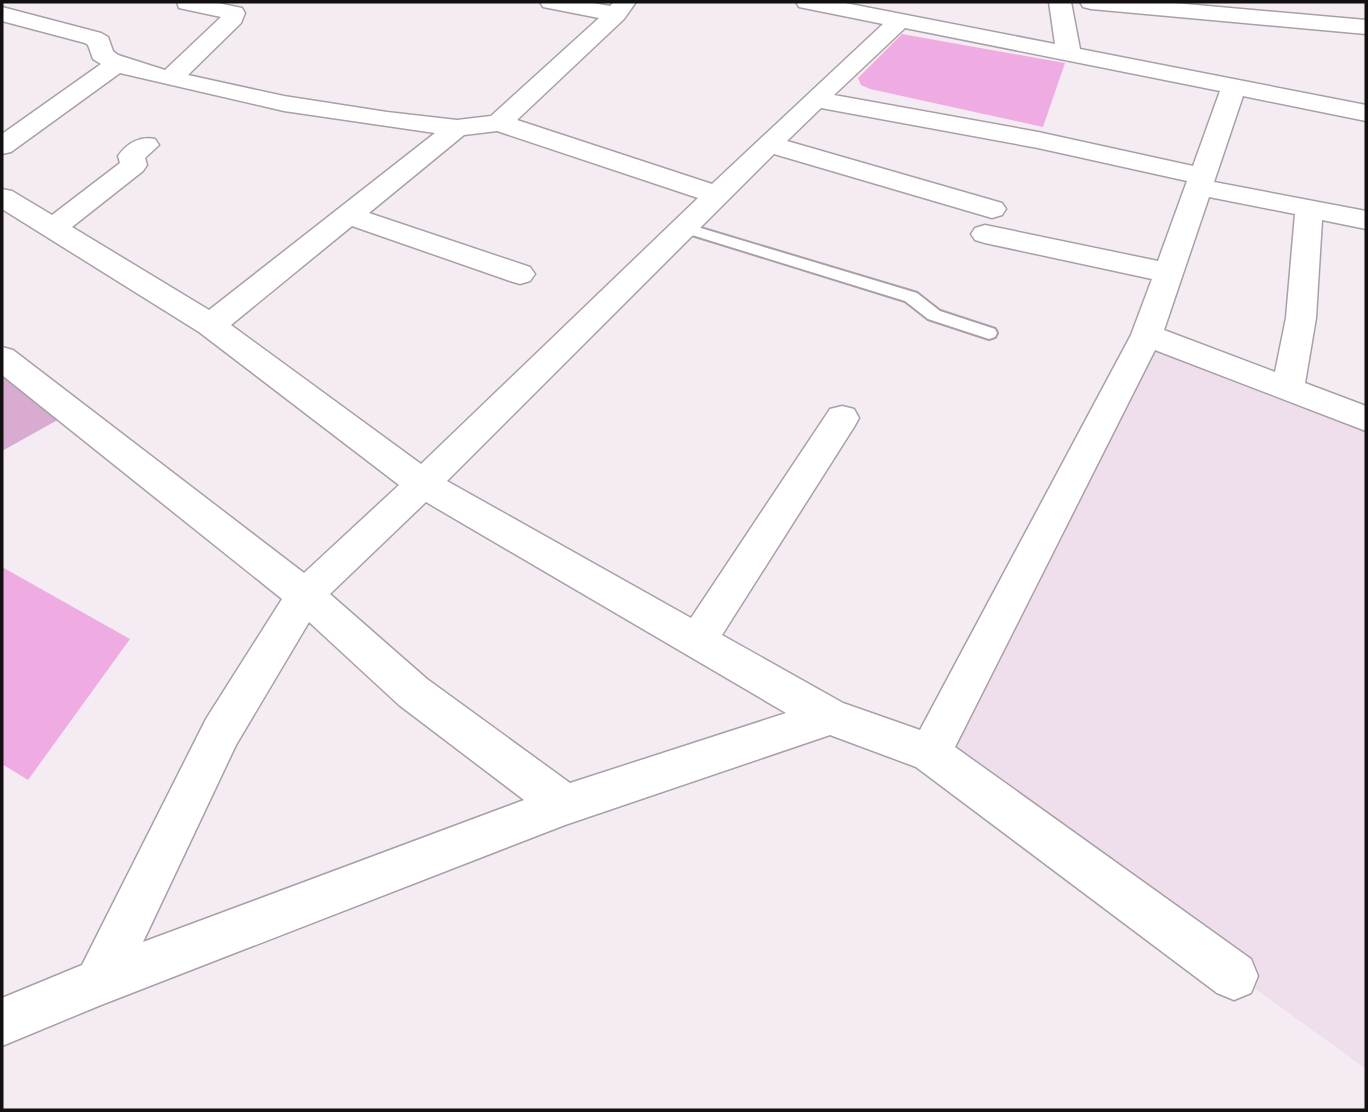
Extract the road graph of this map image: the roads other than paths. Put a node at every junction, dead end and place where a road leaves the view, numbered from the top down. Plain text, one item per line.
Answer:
1 (19, 2) edge
2 (551, 2) edge
3 (807, 2) edge
4 (1060, 2) edge
5 (1091, 2) edge
6 (187, 3) edge
7 (621, 8) edge
8 (2, 13) edge
9 (901, 20) junction
10 (1366, 27) edge
11 (1069, 55) junction
12 (116, 65) junction
13 (171, 79) junction
14 (1234, 87) junction
15 (815, 99) junction
16 (1366, 113) edge
17 (499, 123) junction
18 (457, 128) junction
19 (769, 144) junction
20 (146, 145) dead end
21 (2, 146) edge
22 (1201, 182) junction
23 (717, 195) junction
24 (2, 197) edge
25 (1309, 209) junction
26 (348, 215) junction
27 (1366, 220) edge
28 (53, 228) junction
29 (684, 228) junction
30 (1169, 273) junction
31 (520, 274) dead end
32 (210, 325) junction
33 (989, 334) dead end
34 (1147, 335) junction
35 (2, 358) edge
36 (1288, 389) junction
37 (842, 418) dead end
38 (1366, 419) edge
39 (423, 484) junction
40 (304, 595) junction
41 (697, 641) junction
42 (830, 717) junction
43 (930, 753) junction
44 (565, 805) junction
45 (1234, 976) dead end
46 (99, 982) junction
47 (2, 1022) edge

1 - 8 street
2 - 7 street
3 - 9 street
4 - 11 street
5 - 10 street
6 - 13 street
7 - 17 street
8 - 12 street
9 - 11 street
9 - 15 street
11 - 14 street
12 - 13 street
12 - 21 street
13 - 18 street
14 - 16 street
14 - 22 street
15 - 19 street
15 - 22 street
17 - 18 street
17 - 23 street
18 - 26 street
19 - 23 street
19 - 30 street
20 - 28 street
22 - 25 street
22 - 30 street
23 - 29 street
24 - 28 street
25 - 27 street
25 - 36 street
26 - 31 street
26 - 32 street
28 - 32 street
29 - 33 lane
29 - 39 street
30 - 34 street
32 - 39 street
34 - 36 street
34 - 43 street
35 - 40 street
36 - 38 street
37 - 41 street
39 - 40 street
39 - 41 street
40 - 44 street
40 - 46 street
41 - 42 street
42 - 43 street
42 - 44 street
43 - 45 street
44 - 46 street
46 - 47 street

